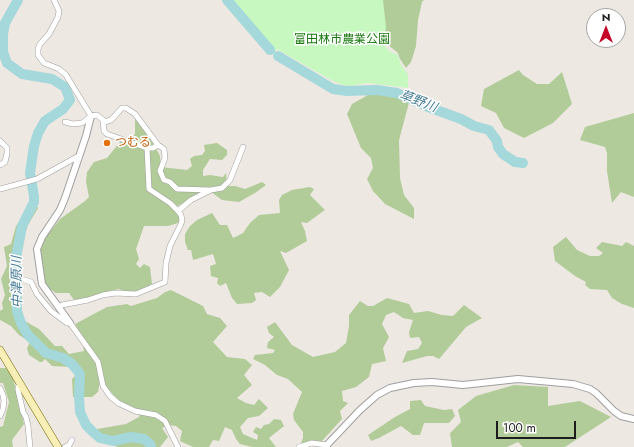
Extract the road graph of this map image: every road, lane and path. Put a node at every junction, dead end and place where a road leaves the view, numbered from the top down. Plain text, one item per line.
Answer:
1 (54, 0) edge
2 (91, 116) junction
3 (66, 122) dead end
4 (104, 122) junction
5 (0, 141) edge
6 (158, 145) junction
7 (242, 147) dead end
8 (147, 148) junction
9 (79, 158) junction
10 (0, 165) edge
11 (0, 189) edge
12 (211, 190) junction
13 (178, 211) junction
14 (18, 278) dead end
15 (59, 307) junction
16 (70, 322) junction
17 (0, 350) edge
18 (21, 384) junction
19 (0, 388) edge
20 (0, 416) edge
21 (634, 419) edge
22 (72, 440) dead end
23 (326, 446) edge
24 (30, 447) edge
25 (58, 447) edge
26 (65, 447) edge
27 (178, 447) edge
28 (298, 447) edge

1 - 2 street
2 - 3 street
2 - 4 street
2 - 9 street
4 - 6 street
4 - 8 street
5 - 10 street
6 - 8 street
6 - 12 street
7 - 12 street
8 - 13 street
9 - 11 street
9 - 15 street
12 - 13 street
13 - 15 street
14 - 16 street
15 - 16 street
16 - 27 street
17 - 18 main road
18 - 24 street
18 - 25 main road
19 - 20 street
21 - 23 street
22 - 26 street
23 - 28 street

